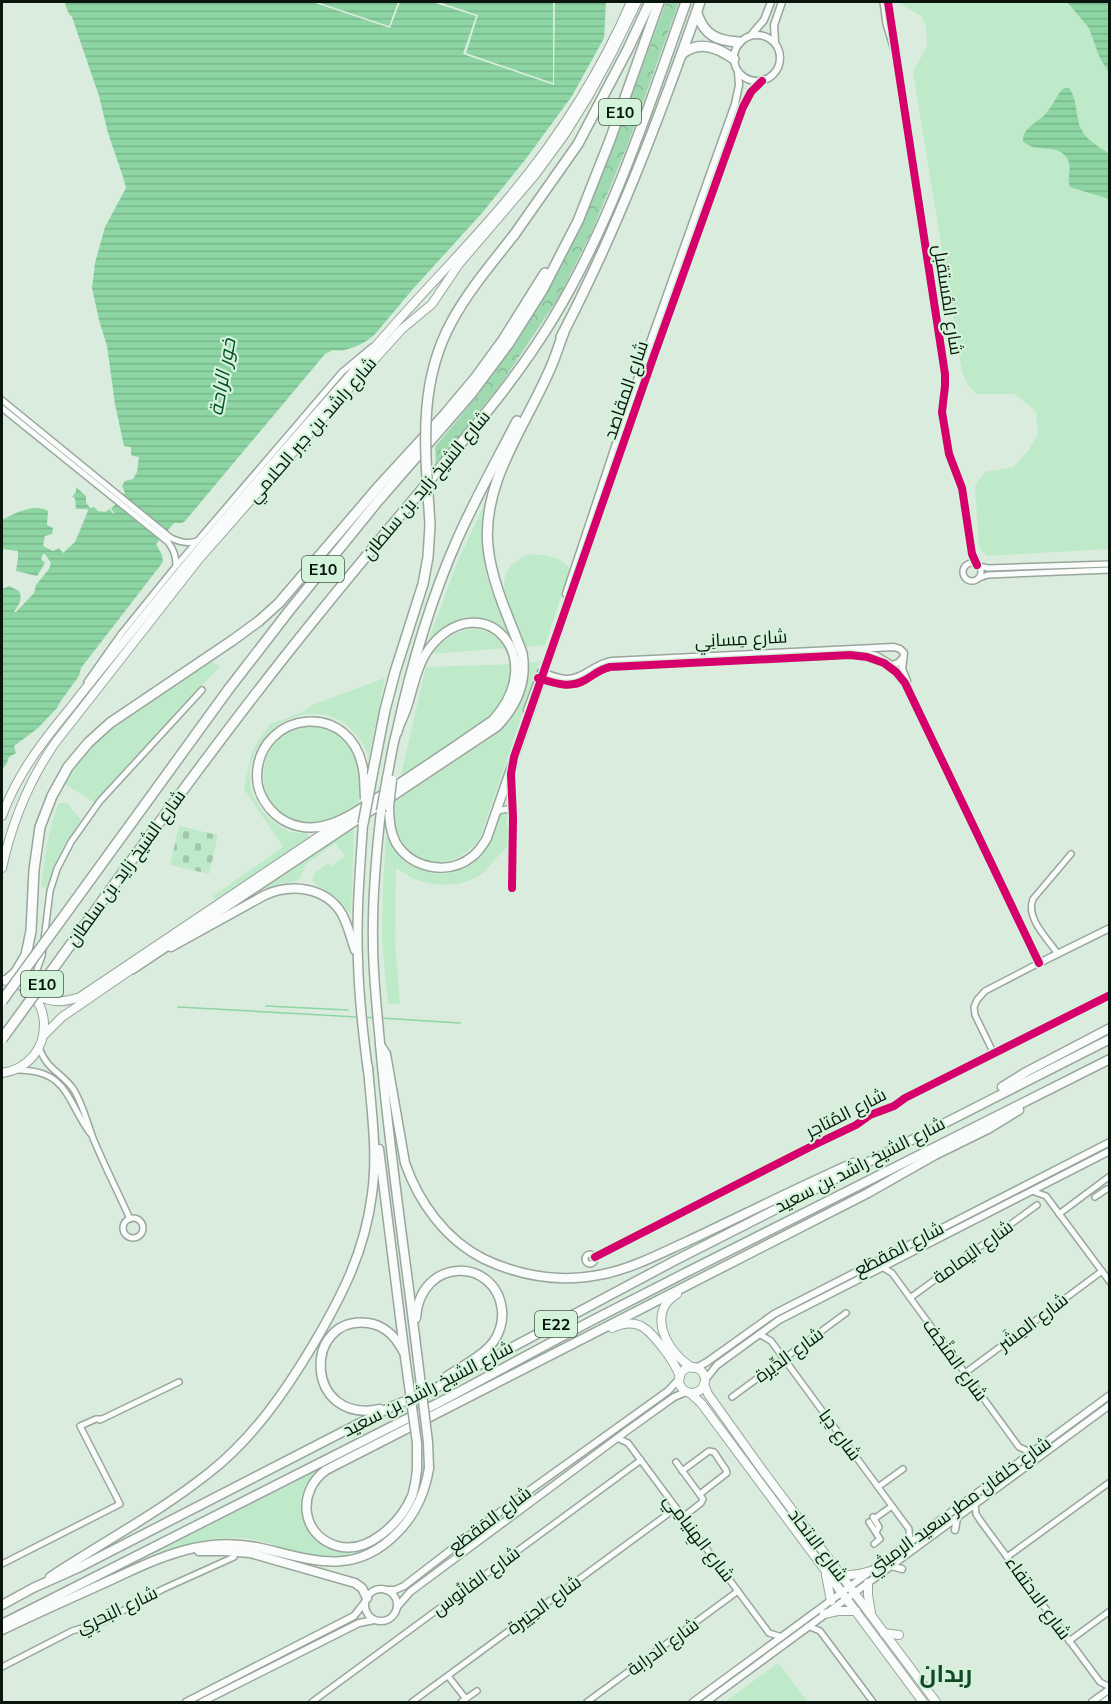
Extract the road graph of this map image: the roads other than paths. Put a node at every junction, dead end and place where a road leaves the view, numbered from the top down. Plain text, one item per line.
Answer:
1 (631, 2) edge
2 (637, 2) edge
3 (650, 2) edge
4 (658, 2) edge
5 (686, 2) edge
6 (700, 2) edge
7 (771, 2) edge
8 (782, 2) edge
9 (883, 2) edge
10 (888, 2) edge
11 (697, 13) junction
12 (751, 35) junction
13 (740, 42) junction
14 (775, 42) junction
15 (894, 48) junction
16 (681, 56) junction
17 (734, 59) junction
18 (738, 72) junction
19 (762, 81) junction
20 (578, 220) junction
21 (420, 297) junction
22 (409, 322) junction
23 (564, 332) junction
24 (382, 338) junction
25 (350, 365) junction
26 (338, 390) junction
27 (2, 400) edge
28 (2, 408) edge
29 (425, 436) junction
30 (65, 455) junction
31 (169, 540) junction
32 (198, 541) junction
33 (972, 554) junction
34 (1110, 564) edge
35 (967, 565) junction
36 (978, 565) junction
37 (176, 566) junction
38 (1110, 570) edge
39 (979, 578) junction
40 (558, 626) junction
41 (515, 646) junction
42 (850, 655) junction
43 (904, 655) junction
44 (755, 657) junction
45 (520, 664) junction
46 (414, 674) junction
47 (541, 676) junction
48 (202, 690) dead end
49 (910, 693) junction
50 (57, 723) junction
51 (397, 732) joint
52 (513, 763) junction
53 (385, 809) junction
54 (357, 811) junction
55 (495, 813) junction
56 (513, 813) junction
57 (2, 816) edge
58 (363, 824) junction
59 (2, 840) edge
60 (2, 852) edge
61 (1071, 854) dead end
62 (2, 868) edge
63 (512, 888) dead end
64 (1110, 928) edge
65 (1058, 954) junction
66 (358, 959) junction
67 (1039, 963) junction
68 (132, 969) junction
69 (3, 980) edge
70 (31, 993) junction
71 (1110, 995) edge
72 (2, 1001) edge
73 (1110, 1028) edge
74 (44, 1036) junction
75 (2, 1039) edge
76 (1110, 1039) edge
77 (380, 1045) junction
78 (39, 1047) junction
79 (994, 1054) junction
80 (1110, 1059) edge
81 (368, 1067) junction
82 (15, 1070) junction
83 (2, 1073) edge
84 (1044, 1093) junction
85 (948, 1120) junction
86 (936, 1126) junction
87 (93, 1137) junction
88 (1110, 1142) edge
89 (1100, 1147) junction
90 (1110, 1151) edge
91 (1110, 1176) edge
92 (1056, 1178) junction
93 (1102, 1182) junction
94 (1047, 1183) junction
95 (1032, 1191) junction
96 (1108, 1191) edge
97 (1046, 1196) junction
98 (1095, 1197) dead end
99 (1036, 1205) dead end
100 (976, 1210) junction
101 (1059, 1214) junction
102 (130, 1219) dead end
103 (965, 1225) junction
104 (595, 1257) dead end
105 (891, 1263) junction
106 (882, 1268) junction
107 (1102, 1271) junction
108 (892, 1273) junction
109 (700, 1279) junction
110 (1110, 1282) edge
111 (910, 1298) junction
112 (846, 1313) dead end
113 (769, 1327) junction
114 (759, 1334) junction
115 (588, 1336) junction
116 (415, 1337) junction
117 (771, 1341) junction
118 (405, 1357) junction
119 (784, 1359) junction
120 (694, 1368) junction
121 (965, 1373) junction
122 (679, 1378) junction
123 (179, 1382) dead end
124 (704, 1382) junction
125 (432, 1390) junction
126 (688, 1393) junction
127 (1110, 1395) edge
128 (732, 1397) dead end
129 (1110, 1405) edge
130 (393, 1406) junction
131 (628, 1430) junction
132 (617, 1438) junction
133 (628, 1443) junction
134 (1048, 1445) junction
135 (1019, 1448) junction
136 (1032, 1453) junction
137 (641, 1460) junction
138 (1020, 1461) junction
139 (676, 1462) dead end
140 (903, 1469) dead end
141 (682, 1471) junction
142 (1110, 1482) edge
143 (878, 1487) junction
144 (700, 1494) junction
145 (975, 1504) junction
146 (892, 1506) junction
147 (676, 1508) junction
148 (966, 1511) junction
149 (976, 1514) junction
150 (683, 1517) junction
151 (957, 1518) junction
152 (909, 1529) junction
153 (955, 1530) dead end
154 (922, 1534) junction
155 (910, 1543) junction
156 (874, 1544) dead end
157 (172, 1554) junction
158 (234, 1557) dead end
159 (1007, 1557) junction
160 (2, 1564) edge
161 (891, 1566) junction
162 (824, 1568) junction
163 (902, 1569) dead end
164 (873, 1570) junction
165 (841, 1576) junction
166 (868, 1583) junction
167 (33, 1588) junction
168 (386, 1590) junction
169 (738, 1591) junction
170 (848, 1593) junction
171 (366, 1600) junction
172 (831, 1601) junction
173 (2, 1605) edge
174 (397, 1607) junction
175 (856, 1611) junction
176 (1110, 1611) edge
177 (823, 1616) junction
178 (872, 1618) junction
179 (374, 1620) junction
180 (2, 1624) edge
181 (808, 1626) junction
182 (2, 1630) edge
183 (820, 1631) junction
184 (769, 1633) junction
185 (884, 1633) junction
186 (898, 1635) dead end
187 (782, 1637) junction
188 (1069, 1641) junction
189 (769, 1647) junction
190 (753, 1659) junction
191 (758, 1665) junction
192 (2, 1667) edge
193 (448, 1676) junction
194 (1100, 1682) junction
195 (1110, 1688) edge
196 (477, 1691) dead end
197 (1110, 1698) edge
198 (1102, 1699) edge
199 (464, 1701) edge
200 (186, 1702) edge
201 (202, 1702) edge
202 (312, 1702) edge
203 (412, 1702) edge
204 (587, 1702) edge
205 (693, 1702) edge
206 (706, 1702) edge
207 (873, 1702) edge
208 (923, 1702) edge
209 (936, 1702) edge
210 (1092, 1702) edge

1 - 21 main road, شارع راشد بن جبر الحلامي
2 - 22 main road, شارع راشد بن جبر الحلامي
3 - 29 highway, bridge
4 - 20 highway, شارع الشيخ زايد بن سلطان / E10
5 - 75 highway, شارع الشيخ زايد بن سلطان / E10, bridge
6 - 11 highway
7 - 12 street
8 - 14 street
9 - 15 street, شارع المُستقبل
10 - 15 street, شارع المُستقبل
11 - 13 highway
11 - 16 highway
12 - 13 street
12 - 14 street
13 - 17 street
14 - 19 street
15 - 33 street, شارع المُستقبل
16 - 17 highway
16 - 23 highway
17 - 18 street
18 - 19 street
18 - 40 street, شارع المقاصد
19 - 40 street, شارع المقاصد
20 - 29 highway
20 - 72 highway, شارع الشيخ زايد بن سلطان / E10, bridge
21 - 22 main road
21 - 24 main road, شارع راشد بن جبر الحلامي
22 - 62 main road, شارع راشد بن جبر الحلامي
23 - 41 highway
23 - 46 highway
24 - 25 street
24 - 26 main road, شارع راشد بن جبر الحلامي
25 - 26 main road
25 - 32 street
26 - 50 main road, شارع راشد بن جبر الحلامي
27 - 30 street
28 - 30 street
29 - 58 highway, bridge
29 - 69 highway
30 - 31 street
31 - 32 street
31 - 37 street
32 - 37 street
33 - 35 street
33 - 36 street, شارع المُستقبل
34 - 36 street
35 - 36 street
35 - 39 street
36 - 39 street
37 - 50 street
38 - 39 street
40 - 47 street, شارع المقاصد
41 - 45 highway
41 - 46 highway
42 - 43 street
42 - 44 street, شارع مِسانِي
42 - 49 street, شارع مِسانِي
43 - 44 street, شارع مِسانِي
43 - 49 street, شارع مِسانِي
44 - 47 street, شارع مِسانِي
45 - 54 highway
45 - 68 highway
46 - 51 highway
47 - 52 street, شارع المقاصد
48 - 70 street
49 - 67 street, شارع مِسانِي
50 - 57 main road, شارع راشد بن جبر الحلامي
51 - 53 highway, bridge
52 - 55 highway
52 - 56 street
53 - 55 highway
53 - 77 highway
54 - 58 highway, bridge
54 - 70 main road
55 - 56 street
56 - 63 street
58 - 66 highway
59 - 60 main road
61 - 65 street
64 - 65 street
65 - 67 street
66 - 68 highway
66 - 81 highway
67 - 79 street
68 - 74 main road
69 - 70 main road
70 - 74 main road
71 - 79 street, شارع المُتاجر
73 - 85 highway
74 - 78 main road
76 - 85 highway, شارع الشيخ راشد بن سعيد / E22
77 - 86 highway
77 - 116 highway
78 - 82 main road
78 - 87 street
79 - 104 street, شارع المُتاجر
80 - 84 highway, شارع الشيخ راشد بن سعيد / E22
81 - 118 highway
81 - 167 highway
82 - 83 main road
82 - 87 street
84 - 109 highway
84 - 180 highway, شارع الشيخ راشد بن سعيد / E22
85 - 86 highway, شارع الشيخ راشد بن سعيد / E22
86 - 125 highway, شارع الشيخ راشد بن سعيد / E22
87 - 102 street
88 - 89 street, شارع المَقطَع
89 - 92 street
89 - 100 street, شارع المَقطَع
90 - 92 street, شارع المَقطَع
91 - 93 street
92 - 94 street, شارع المَقطَع
93 - 96 street
93 - 101 street
94 - 95 street, شارع المَقطَع
94 - 97 street
95 - 97 street
95 - 103 street, شارع المَقطَع
96 - 98 street
97 - 101 street
99 - 111 street, شارع اليَمامة
100 - 103 street
100 - 120 street, شارع المَقطَع
101 - 107 street
103 - 105 street, شارع المَقطَع
105 - 106 street, شارع المَقطَع
105 - 108 street
106 - 108 street, شارع المَنْجَف
106 - 113 street, شارع المَقطَع
107 - 110 street
107 - 121 street, شارع المِشَر
108 - 111 street, شارع المَنْجَف
109 - 115 highway
109 - 120 main road
111 - 121 street, شارع المَنْجَف
112 - 119 street, شارع الدِّيرة
113 - 114 street, شارع المَقطَع
113 - 117 street, شارع دِبا
114 - 117 street, شارع دِبا
114 - 124 street, شارع المَقطَع
115 - 118 highway, bridge
115 - 122 main road
116 - 125 highway
116 - 157 highway, bridge
117 - 119 street, شارع دِبا
118 - 130 highway
119 - 128 street, شارع الدِّيرة
119 - 143 street, شارع دِبا
120 - 122 main road
120 - 124 main road
121 - 135 street, شارع المَنْجَف
122 - 126 main road
122 - 168 street, شارع المَقطَع
123 - 160 street
124 - 126 main road
124 - 165 main road, شارع الاتحاد
125 - 130 highway, شارع الشيخ راشد بن سعيد / E22
126 - 131 street, شارع المَقطَع
126 - 162 main road, شارع الاتحاد
127 - 134 street, شارع خلفان مطر سعيد الرميثي
129 - 134 street, شارع خلفان مطر سعيد الرميثي
130 - 167 highway, شارع الشيخ راشد بن سعيد / E22
131 - 132 street, شارع المَقطَع
131 - 133 street
132 - 133 street, شارع الهِنيامِي
132 - 174 street, شارع المَقطَع
133 - 137 street, شارع الهِنيامِي
134 - 136 street, شارع خلفان مطر سعيد الرميثي
134 - 145 street, شارع خلفان مطر سعيد الرميثي
135 - 136 street
135 - 138 street
136 - 138 street, شارع خلفان مطر سعيد الرميثي
137 - 147 street, شارع الهِنيامِي
137 - 202 street, شارع الفانُوس
138 - 154 street, شارع خلفان مطر سعيد الرميثي
139 - 141 street
140 - 143 street
141 - 144 street
141 - 144 street
142 - 159 street
143 - 146 street, شارع دِبا
144 - 150 street
145 - 148 street, شارع خلفان مطر سعيد الرميثي
145 - 149 street
146 - 152 street, شارع دِبا
146 - 156 street
147 - 150 street, شارع الهِنيامِي
147 - 193 street, شارع الحِيَيرة
148 - 149 street
148 - 151 street, شارع خلفان مطر سعيد الرميثي
149 - 159 street, شارع الاحتفاء
150 - 169 street, شارع الهِنيامِي
151 - 153 street
151 - 161 street, شارع خلفان مطر سعيد الرميثي
152 - 154 street
152 - 155 street
154 - 155 street, شارع خلفان مطر سعيد الرميثي
155 - 164 street, شارع خلفان مطر سعيد الرميثي
157 - 171 highway
157 - 182 highway
158 - 192 street, شارع البَحرِي
159 - 188 street, شارع الاحتفاء
161 - 163 street
161 - 166 street, شارع خلفان مطر سعيد الرميثي
162 - 170 main road, شارع الاتحاد
162 - 172 main road
164 - 165 main road
164 - 170 street, شارع خلفان مطر سعيد الرميثي
165 - 170 main road, شارع الاتحاد
166 - 170 street, شارع خلفان مطر سعيد الرميثي
166 - 178 main road
167 - 173 highway, شارع الشيخ راشد بن سعيد / E22
168 - 171 street
168 - 174 street
169 - 184 street, شارع الهِنيامِي
169 - 204 street, شارع الدرابة
170 - 172 street, شارع خلفان مطر سعيد الرميثي
170 - 175 main road, شارع الاتحاد
170 - 177 street, شارع خلفان مطر سعيد الرميثي
170 - 178 main road, شارع الاتحاد
171 - 179 street
171 - 200 street
172 - 187 street, شارع خلفان مطر سعيد الرميثي
174 - 179 street
175 - 177 main road
175 - 208 main road, شارع الاتحاد
176 - 188 street
177 - 181 street, شارع خلفان مطر سعيد الرميثي
177 - 183 street
178 - 185 main road, شارع الاتحاد
179 - 201 street
181 - 183 street
181 - 191 street, شارع خلفان مطر سعيد الرميثي
183 - 207 street
184 - 187 street
184 - 189 street
185 - 186 main road
185 - 209 main road, شارع الاتحاد
187 - 189 street, شارع خلفان مطر سعيد الرميثي
188 - 194 street, شارع الاحتفاء
189 - 190 street, شارع خلفان مطر سعيد الرميثي
190 - 191 street
190 - 205 street, شارع خلفان مطر سعيد الرميثي
191 - 206 street, شارع خلفان مطر سعيد الرميثي
193 - 199 street
193 - 203 street, شارع الحِيَيرة
194 - 195 street, شارع الاحتفاء
194 - 198 street
195 - 198 street
196 - 199 street
197 - 198 street
198 - 210 street

